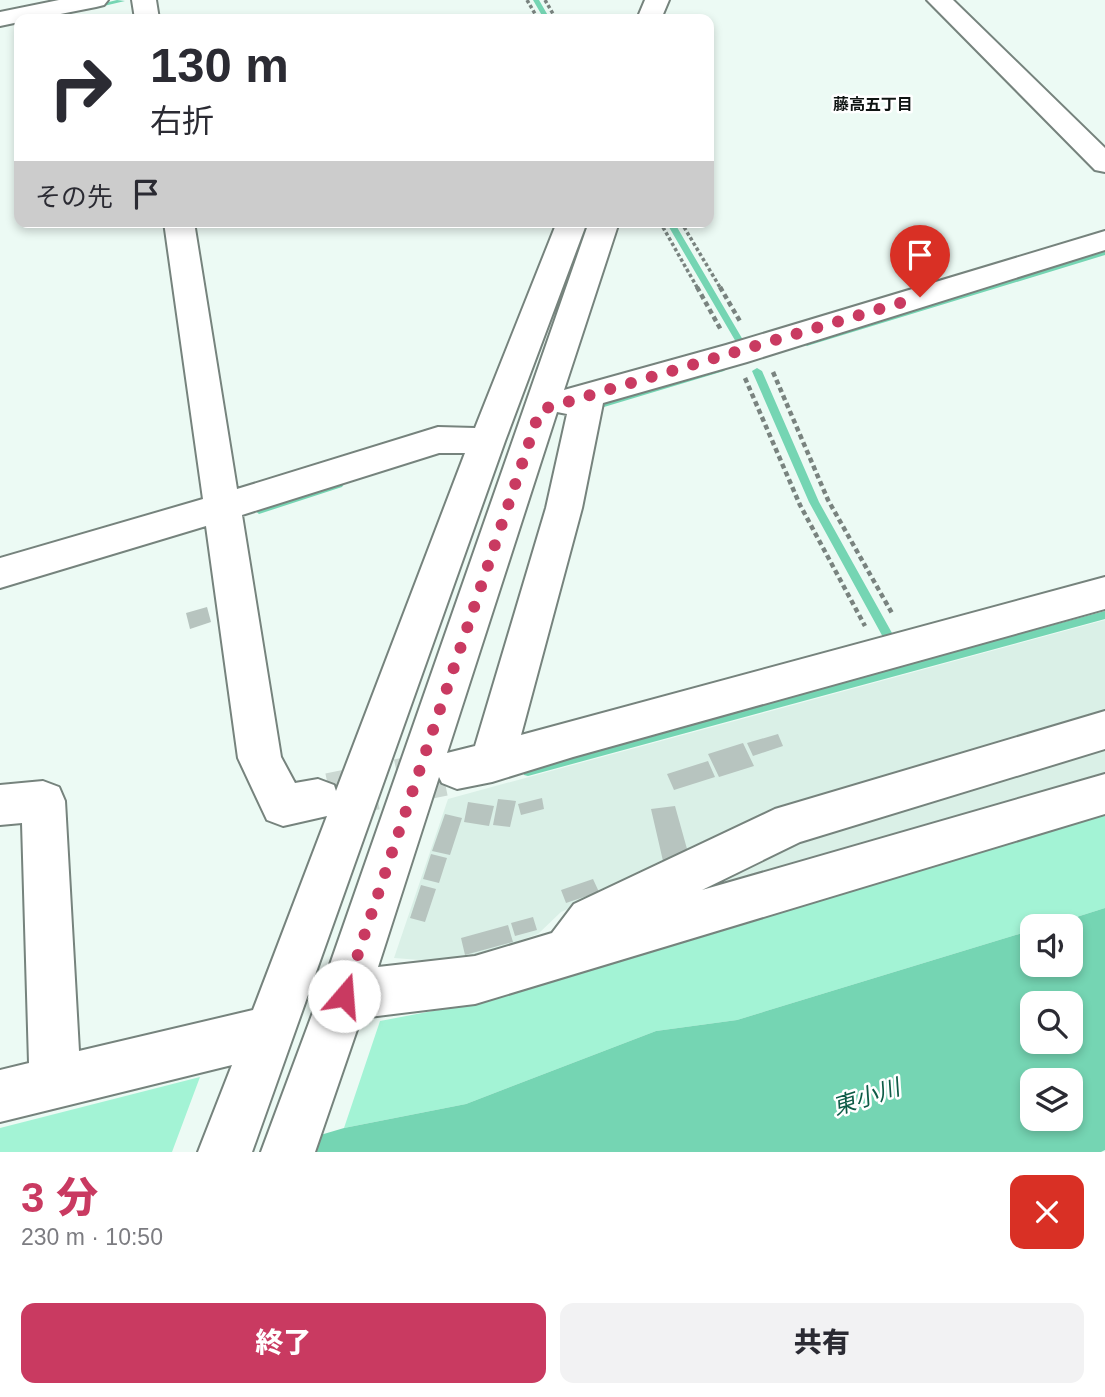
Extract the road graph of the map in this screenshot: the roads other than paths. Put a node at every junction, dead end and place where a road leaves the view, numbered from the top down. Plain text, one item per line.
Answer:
1 (96, 0) edge
2 (939, 0) edge
3 (25, 14) edge
4 (1105, 164) edge
5 (180, 228) edge
6 (570, 228) edge
7 (602, 228) edge
8 (1105, 240) edge
9 (588, 395) junction
10 (540, 410) junction
11 (486, 441) junction
12 (223, 507) junction
13 (0, 573) edge
14 (1105, 593) edge
15 (1105, 730) edge
16 (1105, 794) edge
17 (318, 799) tunnel mouth
18 (0, 805) edge
19 (567, 953) junction
20 (336, 1019) junction
21 (266, 1044) junction
22 (55, 1083) junction
23 (0, 1096) edge
24 (225, 1152) edge
25 (288, 1152) edge

1 - 3 street
2 - 4 street
5 - 12 street
6 - 11 street
7 - 10 street
8 - 9 street
9 - 10 street
9 - 14 street
10 - 20 street
11 - 12 street
11 - 21 street
12 - 13 street
12 - 17 street
15 - 19 street
16 - 19 street
18 - 22 street
19 - 20 street
20 - 25 street
21 - 22 street
21 - 24 street
22 - 23 street

